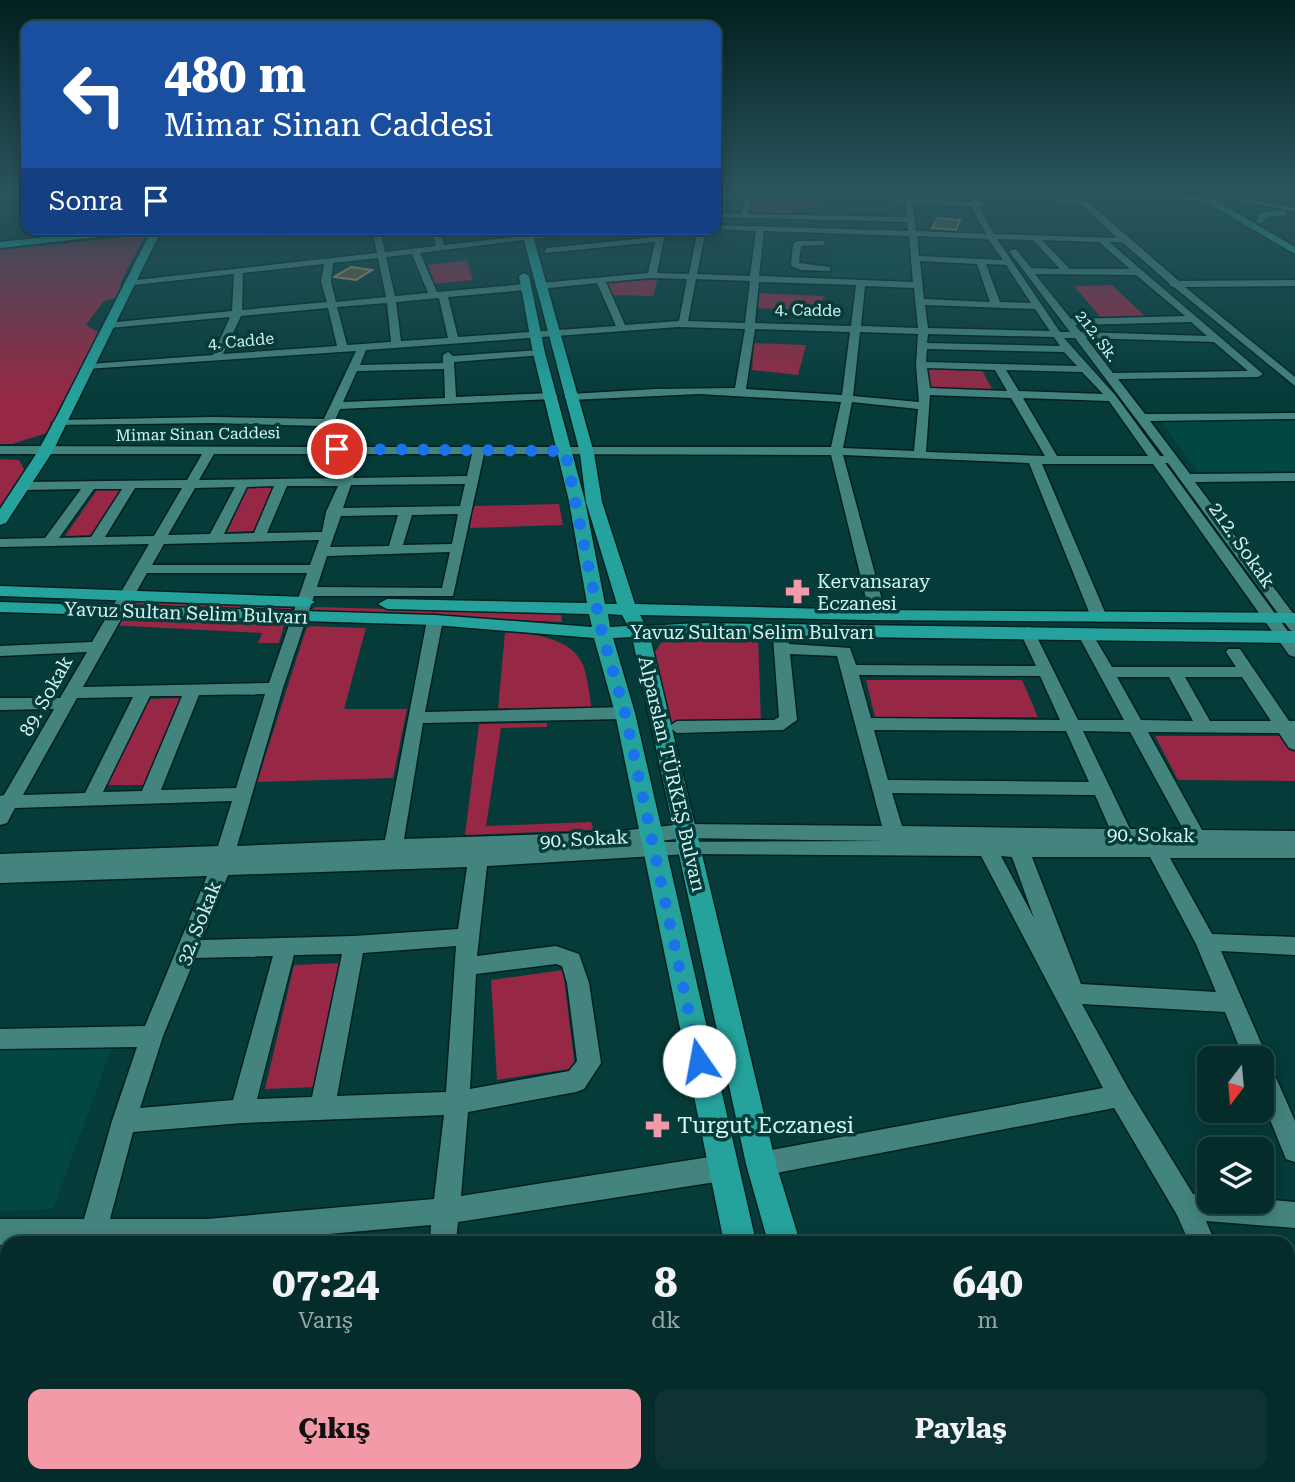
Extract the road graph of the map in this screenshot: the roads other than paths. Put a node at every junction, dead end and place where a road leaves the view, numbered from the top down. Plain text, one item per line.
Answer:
1 (140, 262) edge
2 (319, 262) edge
3 (329, 262) edge
4 (382, 262) edge
5 (420, 262) edge
6 (530, 262) edge
7 (655, 262) edge
8 (696, 262) edge
9 (755, 262) edge
10 (794, 262) edge
11 (826, 262) edge
12 (914, 262) edge
13 (981, 262) edge
14 (986, 262) edge
15 (1022, 262) edge
16 (1058, 262) edge
17 (1127, 262) edge
18 (1150, 262) edge
19 (1010, 263) joint
20 (827, 268) junction
21 (239, 271) junction
22 (1031, 271) junction
23 (1068, 272) junction
24 (1139, 272) junction
25 (652, 275) junction
26 (693, 278) junction
27 (600, 280) junction
28 (752, 280) junction
29 (828, 281) junction
30 (861, 282) junction
31 (1295, 283) edge
32 (128, 284) junction
33 (1152, 284) junction
34 (1176, 284) junction
35 (916, 285) junction
36 (533, 286) junction
37 (438, 295) junction
38 (391, 300) junction
39 (918, 302) junction
40 (996, 304) junction
41 (333, 305) junction
42 (1039, 306) junction
43 (237, 313) junction
44 (1193, 319) junction
45 (1067, 322) junction
46 (683, 324) junction
47 (109, 325) junction
48 (752, 325) junction
49 (857, 327) junction
50 (622, 328) junction
51 (923, 330) junction
52 (545, 334) junction
53 (1057, 334) junction
54 (1077, 335) junction
55 (1217, 339) junction
56 (451, 340) junction
57 (396, 344) junction
58 (363, 346) junction
59 (922, 346) junction
60 (342, 348) junction
61 (1067, 349) junction
62 (538, 353) junction
63 (216, 359) junction
64 (448, 362) junction
65 (921, 365) junction
66 (90, 367) junction
67 (999, 367) junction
68 (352, 368) junction
69 (1083, 369) junction
70 (1258, 374) junction
71 (1289, 374) edge
72 (1108, 376) junction
73 (1295, 383) edge
74 (740, 391) junction
75 (925, 391) junction
76 (552, 396) junction
77 (1016, 396) junction
78 (570, 397) junction
79 (847, 398) junction
80 (1112, 398) junction
81 (451, 400) junction
82 (334, 406) junction
83 (924, 407) junction
84 (1295, 416) edge
85 (1142, 418) junction
86 (58, 423) junction
87 (327, 423) junction
88 (316, 449) junction
89 (357, 449) junction
90 (0, 450) edge
91 (211, 450) junction
92 (479, 450) junction
93 (47, 451) junction
94 (565, 451) junction
95 (836, 451) junction
96 (587, 453) junction
97 (920, 455) junction
98 (1034, 460) junction
99 (1053, 460) junction
100 (1156, 460) junction
101 (1171, 460) junction
102 (1184, 478) junction
103 (1295, 478) edge
104 (345, 480) junction
105 (470, 480) junction
106 (283, 481) junction
107 (243, 482) junction
108 (192, 483) junction
109 (131, 485) junction
110 (26, 486) junction
111 (89, 486) junction
112 (465, 510) junction
113 (406, 511) junction
114 (333, 512) junction
115 (0, 520) edge
116 (326, 536) junction
117 (259, 537) junction
118 (215, 538) junction
119 (97, 539) junction
120 (159, 539) junction
121 (50, 541) junction
122 (0, 543) edge
123 (457, 548) junction
124 (394, 550) junction
125 (320, 552) junction
126 (142, 569) junction
127 (314, 569) junction
128 (0, 591) edge
129 (124, 603) junction
130 (303, 603) junction
131 (0, 607) edge
132 (627, 608) junction
133 (597, 609) junction
134 (1271, 609) junction
135 (878, 615) junction
136 (1099, 617) junction
137 (435, 620) junction
138 (1292, 624) edge
139 (640, 632) junction
140 (1028, 632) junction
141 (602, 633) junction
142 (1084, 633) junction
143 (781, 640) junction
144 (98, 647) junction
145 (0, 651) edge
146 (1234, 652) dead end
147 (1295, 652) edge
148 (849, 670) junction
149 (1046, 671) junction
150 (1106, 672) junction
151 (1174, 672) junction
152 (1248, 673) junction
153 (275, 688) junction
154 (192, 691) junction
155 (144, 692) junction
156 (70, 698) junction
157 (0, 704) edge
158 (625, 713) junction
159 (415, 718) junction
160 (864, 724) junction
161 (1072, 726) junction
162 (1136, 726) junction
163 (677, 727) dead end
164 (1205, 727) junction
165 (1289, 727) edge
166 (1295, 744) edge
167 (881, 786) junction
168 (1101, 789) junction
169 (243, 794) junction
170 (149, 797) junction
171 (91, 798) junction
172 (3, 808) edge
173 (1123, 835) junction
174 (1196, 836) junction
175 (1295, 838) edge
176 (686, 839) junction
177 (896, 841) junction
178 (652, 842) junction
179 (983, 842) junction
180 (393, 848) junction
181 (1019, 849) junction
182 (1155, 849) junction
183 (1295, 851) edge
184 (478, 852) junction
185 (223, 861) junction
186 (0, 862) edge
187 (0, 875) edge
188 (467, 937) junction
189 (1206, 942) junction
190 (286, 946) junction
191 (354, 946) junction
192 (1295, 946) edge
193 (189, 949) junction
194 (467, 966) junction
195 (1068, 993) junction
196 (1232, 1003) junction
197 (152, 1037) junction
198 (0, 1039) edge
199 (1250, 1046) edge
200 (1120, 1096) junction
201 (1274, 1100) edge
202 (457, 1103) junction
203 (322, 1109) junction
204 (242, 1111) junction
205 (124, 1121) junction
206 (1295, 1150) edge
207 (761, 1164) junction
208 (722, 1168) junction
209 (1186, 1206) junction
210 (446, 1211) junction
211 (1295, 1215) edge
212 (0, 1232) edge
213 (94, 1236) edge
214 (214, 1236) edge
215 (444, 1236) edge
216 (739, 1236) edge
217 (782, 1236) edge
218 (1199, 1236) edge

1 - 32 main road
2 - 21 street
3 - 41 street
4 - 38 street
5 - 37 street
6 - 36 main road
7 - 25 street
8 - 26 street
9 - 28 street
10 - 20 street
11 - 20 street
12 - 35 street
13 - 40 street
14 - 19 street
15 - 22 street, 212. Sk.
16 - 23 street
17 - 24 street
18 - 34 street
19 - 42 street, 212. Sokak
20 - 29 street
21 - 32 street
21 - 43 street
22 - 23 street
22 - 45 street, 212. Sk.
23 - 24 street
24 - 33 street
25 - 26 street
25 - 27 street
26 - 28 street
26 - 46 street
27 - 36 street
27 - 50 street
28 - 29 street
28 - 48 street
29 - 30 street
30 - 35 street
30 - 49 street
31 - 34 street
32 - 47 main road
33 - 34 street
33 - 44 street
34 - 71 street
35 - 39 street
36 - 37 street
36 - 52 main road
37 - 38 street
37 - 56 street
38 - 41 street
38 - 57 street
39 - 40 street
39 - 51 street
40 - 42 street
41 - 43 street
41 - 60 street
42 - 53 street, 212. Sokak
43 - 47 street
43 - 63 street
44 - 45 street
44 - 55 street
45 - 54 street, 212. Sk.
46 - 48 street, 4. Cadde
46 - 50 street, 4. Cadde
47 - 66 main road
48 - 49 street, 4. Cadde
48 - 74 street
49 - 51 street, 4. Cadde
49 - 79 street
50 - 52 street, 4. Cadde
51 - 53 street, 4. Cadde
51 - 59 street
52 - 56 street, 4. Cadde
52 - 62 main road
52 - 78 main road, Alparslan TÜRKEŞ Bulvarı
53 - 54 street, 4. Cadde
53 - 61 street, 212. Sokak
54 - 55 street, 4. Cadde
54 - 72 street, 212. Sk.
55 - 70 street
56 - 57 street, 4. Cadde
56 - 64 street
57 - 58 street, 4. Cadde
58 - 60 street, 4. Cadde
58 - 68 street
59 - 61 street
59 - 65 street
60 - 63 street, 4. Cadde
61 - 69 street, 212. Sokak
62 - 64 street
62 - 76 main road
63 - 66 street, 4. Cadde
64 - 68 street
64 - 81 street
65 - 67 street
65 - 75 street
66 - 86 main road
67 - 69 street
67 - 77 street
68 - 82 street
69 - 80 street, 212. Sokak
70 - 71 street
70 - 72 street
71 - 73 street
72 - 85 street, 212. Sk.
74 - 78 street
74 - 79 street
75 - 77 street
75 - 83 street
76 - 81 street
76 - 94 main road
77 - 80 street
77 - 99 street
78 - 96 main road, Alparslan TÜRKEŞ Bulvarı
79 - 83 street
79 - 95 street
80 - 100 street, 212. Sokak
81 - 82 street
82 - 87 street
83 - 97 street
84 - 85 street
85 - 101 street, 212. Sk.
86 - 87 street
86 - 93 main road
87 - 88 street
88 - 89 street, Mimar Sinan Caddesi
88 - 91 street, Mimar Sinan Caddesi
89 - 92 street, Mimar Sinan Caddesi
89 - 104 street, 32. Sokak
90 - 93 street, Mimar Sinan Caddesi
91 - 93 street, Mimar Sinan Caddesi
91 - 108 street, 89. Sokak
92 - 94 street, Mimar Sinan Caddesi
92 - 105 street
93 - 110 main road
94 - 96 street, Mimar Sinan Caddesi
94 - 133 main road
95 - 96 street, Mimar Sinan Caddesi
95 - 97 street, Mimar Sinan Caddesi
95 - 135 street
96 - 132 main road, Alparslan TÜRKEŞ Bulvarı
97 - 98 street, Mimar Sinan Caddesi
98 - 99 street, Mimar Sinan Caddesi
98 - 136 street
99 - 100 street, Mimar Sinan Caddesi
100 - 101 street, Mimar Sinan Caddesi
100 - 134 street, 212. Sokak
101 - 102 street, 212. Sk.
102 - 103 street
102 - 134 street, 212. Sk.
104 - 105 street
104 - 106 street
104 - 114 street, 32. Sokak
105 - 112 street
106 - 107 street
106 - 117 street
107 - 108 street
107 - 118 street
108 - 109 street
108 - 120 street, 89. Sokak
109 - 111 street
109 - 119 street
110 - 111 street
110 - 115 main road
111 - 121 street
112 - 113 street
112 - 123 street
113 - 114 street
113 - 124 street
114 - 116 street, 32. Sokak
116 - 117 street
116 - 125 street, 32. Sokak
117 - 118 street
118 - 120 street
119 - 120 street
119 - 121 street
120 - 126 street, 89. Sokak
121 - 122 street
123 - 124 street
123 - 130 street
124 - 125 street
125 - 127 street, 32. Sokak
126 - 127 street
126 - 129 street, 89. Sokak
127 - 130 street, 32. Sokak
128 - 129 main road, Yavuz Sultan Selim Bulvarı
129 - 130 main road, Yavuz Sultan Selim Bulvarı
129 - 131 main road, Yavuz Sultan Selim Bulvarı
129 - 144 street, 89. Sokak
130 - 133 main road, Yavuz Sultan Selim Bulvarı
130 - 137 main road, Yavuz Sultan Selim Bulvarı
130 - 153 street, 32. Sokak
132 - 133 main road, Yavuz Sultan Selim Bulvarı
132 - 135 main road, Yavuz Sultan Selim Bulvarı
132 - 139 main road, Alparslan TÜRKEŞ Bulvarı
133 - 141 main road
134 - 136 main road, Yavuz Sultan Selim Bulvarı
134 - 138 main road, Yavuz Sultan Selim Bulvarı
135 - 136 main road, Yavuz Sultan Selim Bulvarı
137 - 141 main road, Yavuz Sultan Selim Bulvarı
137 - 159 street
138 - 142 main road, Yavuz Sultan Selim Bulvarı
138 - 147 street
139 - 141 main road, Yavuz Sultan Selim Bulvarı
139 - 143 main road, Yavuz Sultan Selim Bulvarı
139 - 176 main road, Alparslan TÜRKEŞ Bulvarı
140 - 142 main road, Yavuz Sultan Selim Bulvarı
140 - 143 main road, Yavuz Sultan Selim Bulvarı
140 - 149 street
141 - 158 main road
142 - 150 street
143 - 148 street
143 - 163 street
144 - 145 street
144 - 156 street, 89. Sokak
146 - 152 street
148 - 149 street
148 - 160 street
149 - 161 street
150 - 151 street
150 - 162 street
151 - 152 street
151 - 164 street
152 - 165 street
153 - 154 street
153 - 169 street, 32. Sokak
154 - 155 street
154 - 170 street
155 - 156 street
155 - 171 street
156 - 157 street
156 - 172 street, 89. Sokak
158 - 159 street
158 - 178 main road
159 - 180 street
160 - 161 street
160 - 167 street
161 - 162 street
161 - 168 street
162 - 164 street
162 - 174 street
164 - 165 street
165 - 166 street
167 - 168 street
167 - 177 street
168 - 173 street
169 - 170 street
169 - 185 street, 32. Sokak
170 - 171 street
171 - 172 street
173 - 174 street, 90. Sokak
173 - 179 street, 90. Sokak
174 - 175 street, 90. Sokak
176 - 177 street, 90. Sokak
176 - 178 street, 90. Sokak
176 - 207 main road, Alparslan TÜRKEŞ Bulvarı
177 - 179 street, 90. Sokak
178 - 184 street, 90. Sokak
178 - 208 main road
179 - 181 street, 90. Sokak
179 - 195 street
180 - 184 street, 90. Sokak
180 - 185 street, 90. Sokak
181 - 182 street, 90. Sokak
181 - 195 street
182 - 183 street, 90. Sokak
182 - 189 street
184 - 185 street, 90. Sokak
184 - 188 street
185 - 186 street, 90. Sokak
185 - 187 street, 90. Sokak
185 - 193 street, 32. Sokak
188 - 191 street
188 - 194 street
189 - 192 street
189 - 196 street
190 - 191 street
190 - 193 street
190 - 204 street
191 - 203 street
193 - 197 street, 32. Sokak
194 - 202 street
194 - 202 street
195 - 196 street
195 - 200 street
196 - 199 street
197 - 198 street
197 - 205 street, 32. Sokak
200 - 207 street
200 - 209 street
201 - 206 street
202 - 203 street
202 - 210 street
203 - 204 street
204 - 205 street
205 - 213 street, 32. Sokak
207 - 217 main road, Alparslan TÜRKEŞ Bulvarı
208 - 210 street
208 - 216 main road
209 - 211 street
209 - 218 street
210 - 214 street
210 - 215 street
212 - 213 street

